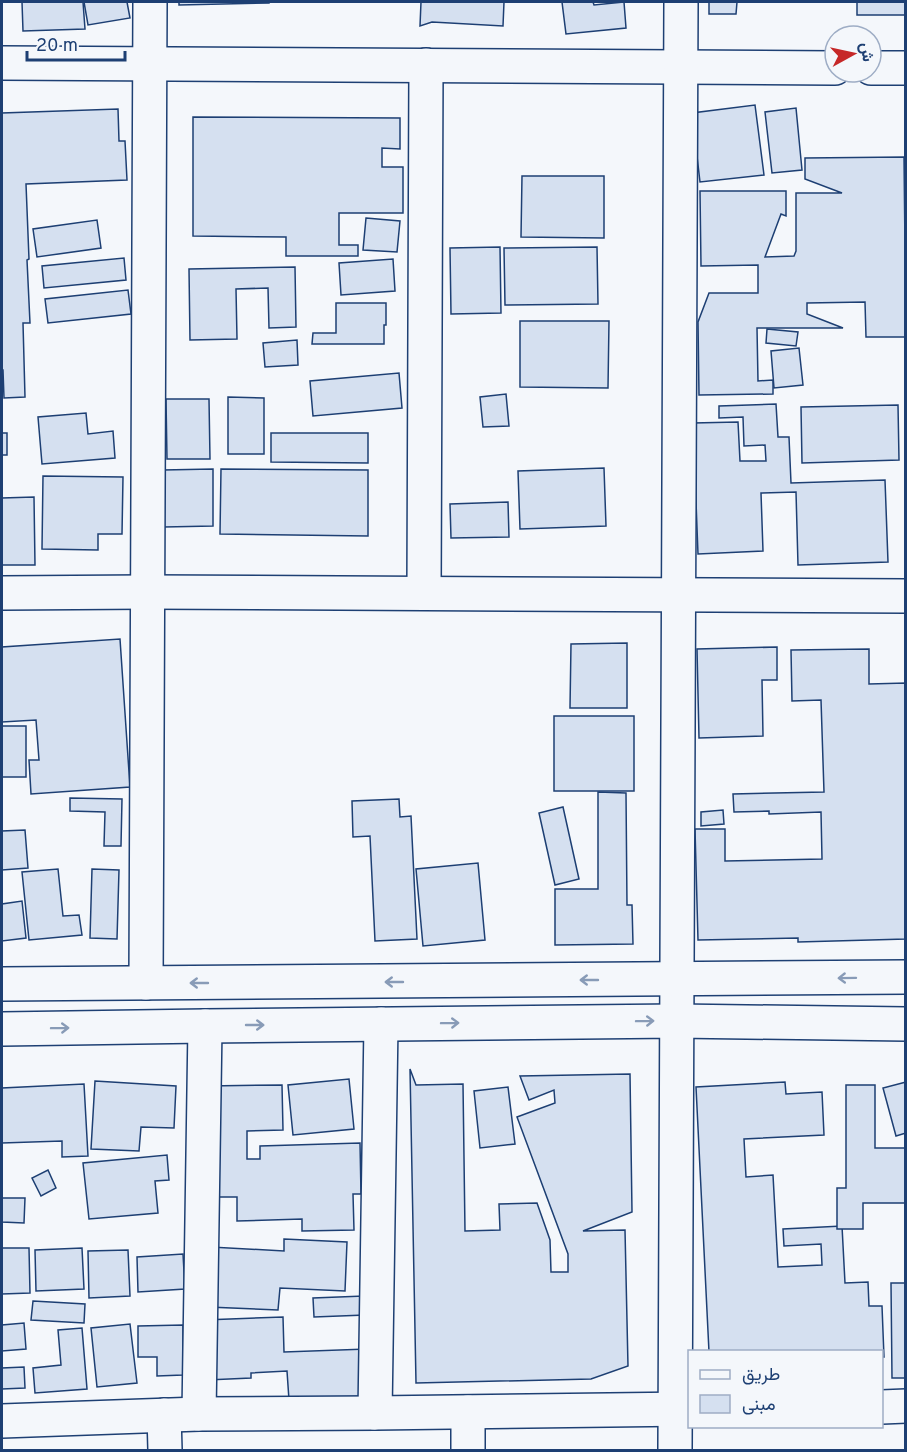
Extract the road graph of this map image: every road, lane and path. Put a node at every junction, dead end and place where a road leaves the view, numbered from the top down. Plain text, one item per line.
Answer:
1 (150, 2) edge
2 (681, 2) edge
3 (2, 63) edge
4 (149, 64) junction
5 (426, 65) junction
6 (680, 67) junction
7 (823, 68) edge
8 (883, 68) edge
9 (906, 68) edge
10 (2, 592) edge
11 (147, 592) junction
12 (424, 593) junction
13 (678, 595) junction
14 (906, 596) edge
15 (906, 977) edge
16 (677, 980) junction
17 (146, 983) junction
18 (2, 984) edge
19 (676, 1021) junction
20 (381, 1024) junction
21 (906, 1024) edge
22 (205, 1026) junction
23 (2, 1029) edge
24 (906, 1406) edge
25 (883, 1407) edge
26 (682, 1409) edge
27 (468, 1412) junction
28 (375, 1413) junction
29 (199, 1414) junction
30 (164, 1415) junction
31 (2, 1421) edge
32 (165, 1450) edge
33 (468, 1450) edge
34 (675, 1450) edge

1 - 4 street
2 - 6 street
3 - 4 street
4 - 5 street
4 - 11 street
5 - 6 street
5 - 12 street
6 - 7 street
6 - 13 street
8 - 9 street
10 - 11 street
11 - 12 street
11 - 17 street
12 - 13 street
13 - 14 street
13 - 16 street
15 -> 16 street
16 -> 17 street
16 - 19 street
17 - 18 street
20 -> 19 street
19 - 21 street
19 - 26 street
22 -> 20 street
20 - 28 street
23 -> 22 street
22 - 29 street
24 - 25 street
26 - 27 street
26 - 34 street
27 - 28 street
27 - 33 street
28 - 29 street
29 - 30 street
30 - 31 street
30 - 32 street

